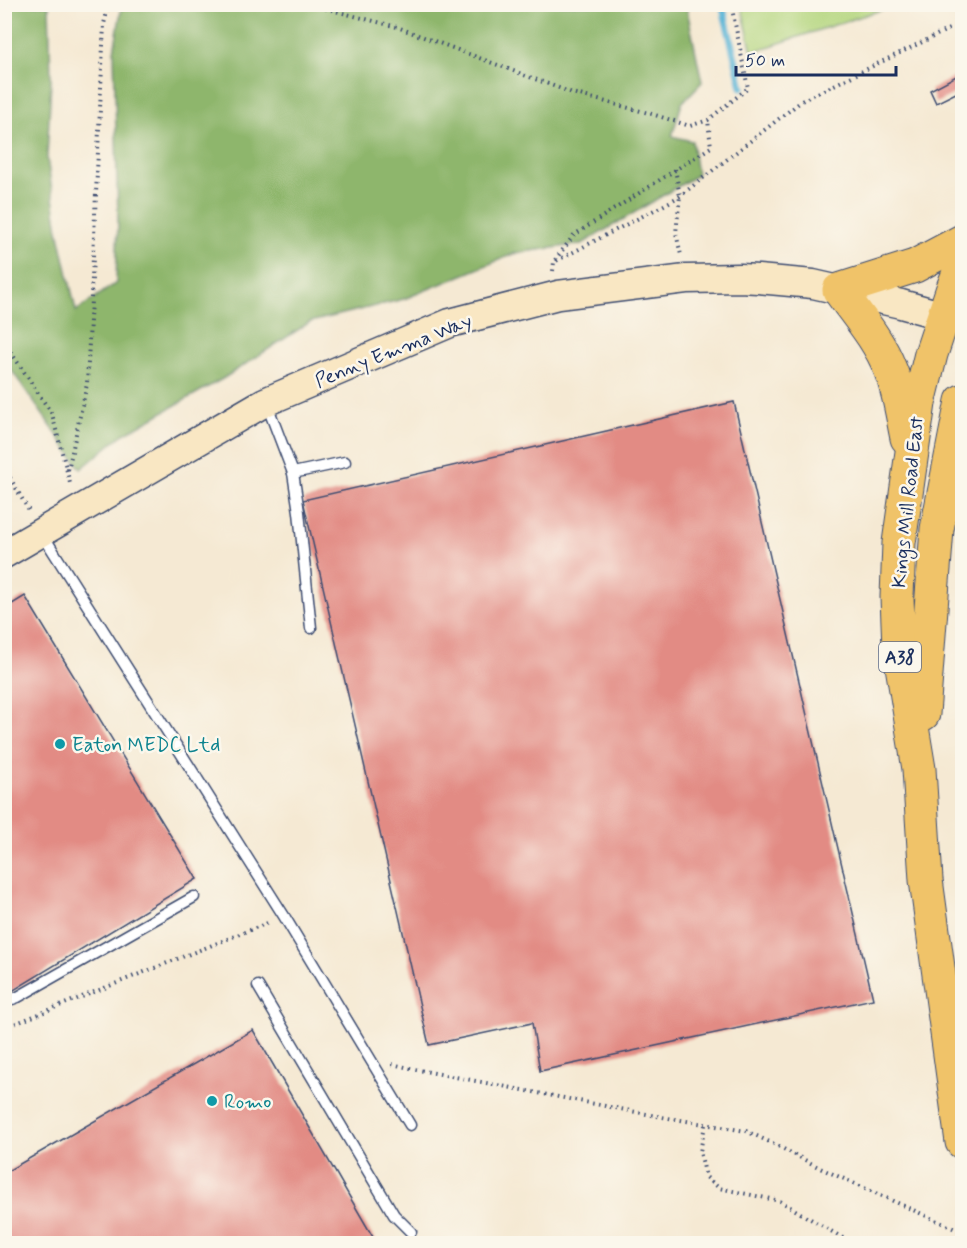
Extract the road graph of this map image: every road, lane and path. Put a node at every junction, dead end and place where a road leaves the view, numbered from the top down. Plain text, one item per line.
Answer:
1 (109, 4) edge
2 (308, 4) edge
3 (731, 4) edge
4 (950, 29) dead end
5 (708, 120) junction
6 (675, 169) junction
7 (680, 196) junction
8 (963, 241) edge
9 (554, 261) junction
10 (963, 265) edge
11 (686, 279) junction
12 (839, 290) junction
13 (558, 295) junction
14 (953, 318) edge
15 (4, 342) edge
16 (963, 401) edge
17 (265, 402) junction
18 (910, 455) junction
19 (345, 462) dead end
20 (4, 467) edge
21 (68, 470) junction
22 (293, 473) junction
23 (76, 511) junction
24 (41, 532) junction
25 (4, 554) edge
26 (311, 628) dead end
27 (919, 769) junction
28 (194, 897) dead end
29 (284, 916) junction
30 (258, 986) dead end
31 (4, 1002) edge
32 (4, 1028) edge
33 (370, 1058) junction
34 (410, 1125) dead end
35 (705, 1125) junction
36 (963, 1142) edge
37 (411, 1232) dead end
38 (963, 1232) edge
39 (853, 1244) edge

1 - 21 path
2 - 5 path
3 - 5 path
4 - 7 path
5 - 6 path
6 - 7 path
6 - 9 path
7 - 9 path
7 - 11 path
8 - 12 highway
9 - 13 path
10 - 14 highway, Kings Mill Road East / A38
11 - 12 main road, Penny Emma Way
11 - 13 main road, Penny Emma Way
12 - 14 main road, Penny Emma Way
12 - 18 highway
13 - 17 main road, Penny Emma Way
14 - 18 highway, Kings Mill Road East / A38
15 - 21 path
16 - 27 highway, Kings Mill Road East / A38
17 - 22 lane
17 - 23 main road, Penny Emma Way
18 - 27 highway, Kings Mill Road East / A38
19 - 22 lane
20 - 24 path
21 - 23 path
22 - 26 lane
23 - 24 main road, Penny Emma Way
24 - 25 main road, Penny Emma Way
24 - 29 lane
27 - 36 highway, A38
28 - 31 lane
29 - 32 path
29 - 33 lane
30 - 37 lane
33 - 34 lane
33 - 35 path
35 - 38 path
35 - 39 path

